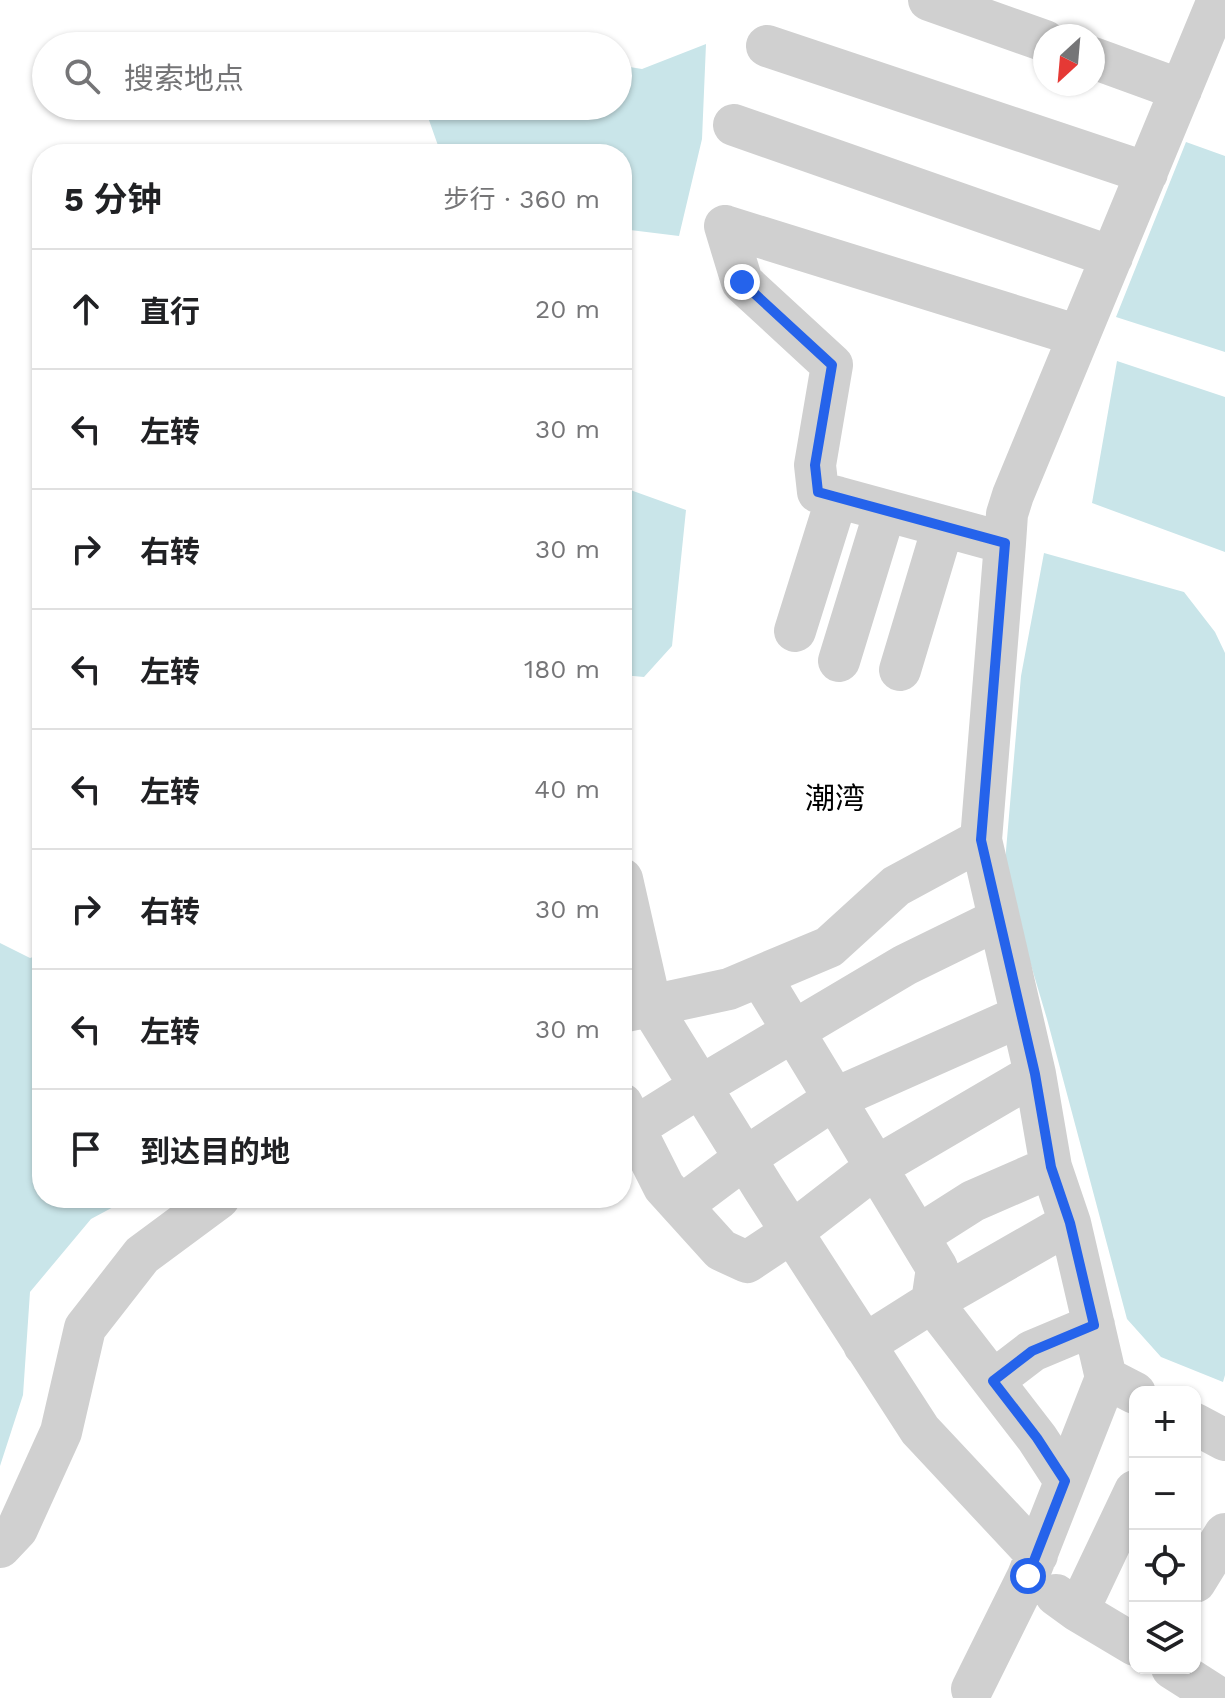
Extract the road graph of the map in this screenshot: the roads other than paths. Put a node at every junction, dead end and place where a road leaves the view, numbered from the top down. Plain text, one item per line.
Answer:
1 (929, 0) edge
2 (1218, 0) edge
3 (1033, 37) edge
4 (767, 46) dead end
5 (1105, 62) edge
6 (1181, 90) junction
7 (734, 125) dead end
8 (1147, 173) junction
9 (1112, 257) junction
10 (1079, 336) junction
11 (837, 497) junction
12 (885, 511) junction
13 (943, 527) junction
14 (1005, 543) junction
15 (795, 631) dead end
16 (839, 661) dead end
17 (900, 670) dead end
18 (981, 840) junction
19 (999, 919) junction
20 (632, 966) edge
21 (760, 976) junction
22 (637, 1009) edge
23 (1021, 1016) junction
24 (793, 1032) junction
25 (1035, 1074) junction
26 (701, 1086) junction
27 (834, 1099) junction
28 (632, 1114) edge
29 (632, 1124) edge
30 (745, 1158) junction
31 (876, 1167) junction
32 (1051, 1167) junction
33 (681, 1206) junction
34 (205, 1208) edge
35 (1070, 1223) junction
36 (792, 1232) junction
37 (918, 1236) junction
38 (932, 1302) junction
39 (1094, 1325) junction
40 (864, 1345) junction
41 (993, 1381) junction
42 (1120, 1385) edge
43 (1201, 1427) edge
44 (1225, 1440) edge
45 (1065, 1481) junction
46 (1129, 1504) edge
47 (1225, 1534) edge
48 (0, 1547) edge
49 (1033, 1565) junction
50 (1201, 1572) edge
51 (1078, 1611) junction
52 (1129, 1641) edge
53 (1181, 1674) edge
54 (1225, 1686) edge
55 (972, 1689) dead end
56 (1218, 1698) edge

1 - 3 street
2 - 6 street
4 - 8 street
5 - 6 street
6 - 8 street
7 - 9 street
8 - 9 street
9 - 10 street
10 - 11 street
10 - 14 street
11 - 12 street
11 - 15 street
12 - 13 street
12 - 16 street
13 - 14 street
13 - 17 street
14 - 18 street
18 - 19 street
18 - 21 street
19 - 23 street
19 - 24 street
20 - 22 street
21 - 22 street
21 - 24 street
22 - 26 street
23 - 25 street
23 - 27 street
24 - 26 street
24 - 27 street
25 - 31 street
25 - 32 street
26 - 28 street
26 - 30 street
27 - 30 street
27 - 31 street
29 - 33 street
30 - 33 street
30 - 36 street
31 - 36 street
31 - 37 street
32 - 35 street
32 - 37 street
33 - 36 street
34 - 48 street
35 - 38 street
35 - 39 street
36 - 40 street
37 - 38 street
38 - 40 street
38 - 41 street
39 - 41 street
39 - 42 street
40 - 49 street
41 - 45 street
42 - 45 street
43 - 44 street
45 - 49 street
46 - 51 street
47 - 50 street
49 - 51 street
49 - 55 street
51 - 52 street
53 - 56 street
54 - 56 street

